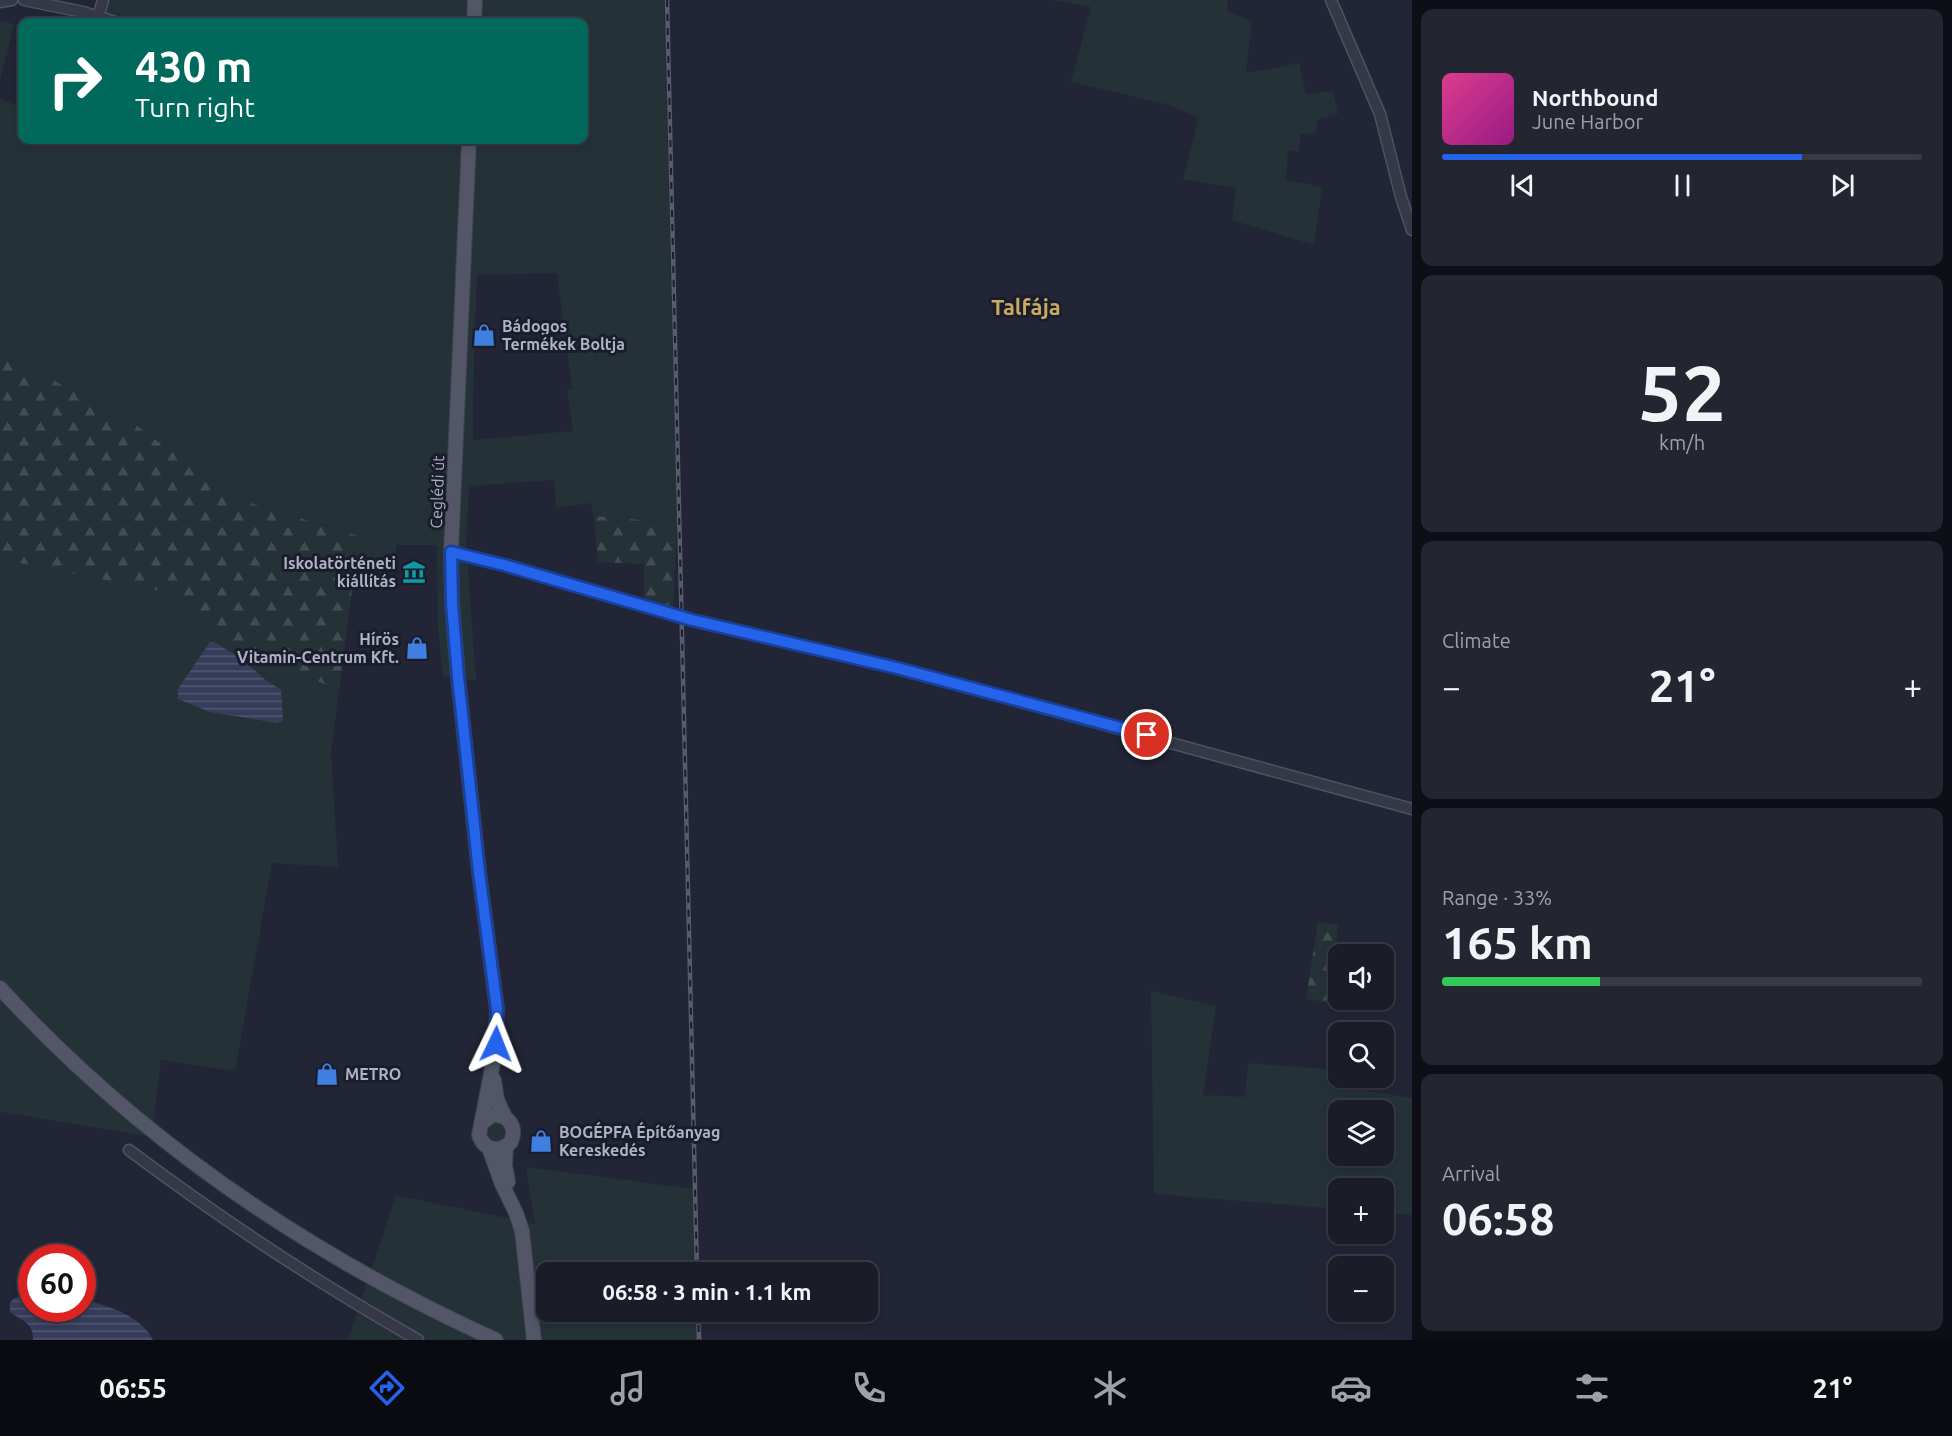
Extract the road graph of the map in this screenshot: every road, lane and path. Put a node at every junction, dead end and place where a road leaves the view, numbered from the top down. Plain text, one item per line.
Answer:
1 (12, 0) edge
2 (24, 0) edge
3 (103, 0) edge
4 (475, 0) edge
5 (1331, 0) edge
6 (0, 2) edge
7 (98, 17) junction
8 (101, 18) edge
9 (474, 18) edge
10 (469, 144) edge
11 (1412, 230) edge
12 (451, 552) junction
13 (1412, 809) edge
14 (0, 988) edge
15 (494, 1059) junction
16 (505, 1117) junction
17 (482, 1123) junction
18 (506, 1147) junction
19 (129, 1149) dead end
20 (489, 1149) junction
21 (512, 1202) junction
22 (418, 1340) edge
23 (496, 1340) edge
24 (534, 1340) edge

1 - 6 street
2 - 7 street
3 - 7 street
4 - 9 main road
5 - 11 street
7 - 8 street
10 - 12 main road, Ceglédi út
12 - 13 street
12 - 15 main road, Ceglédi út
14 - 23 main road
15 - 16 main road, Ceglédi út
15 - 17 main road, Ceglédi út
16 - 17 main road
16 - 18 main road
17 - 20 main road
18 - 20 main road
18 - 21 main road
19 - 22 street
20 - 21 main road
21 - 24 main road

